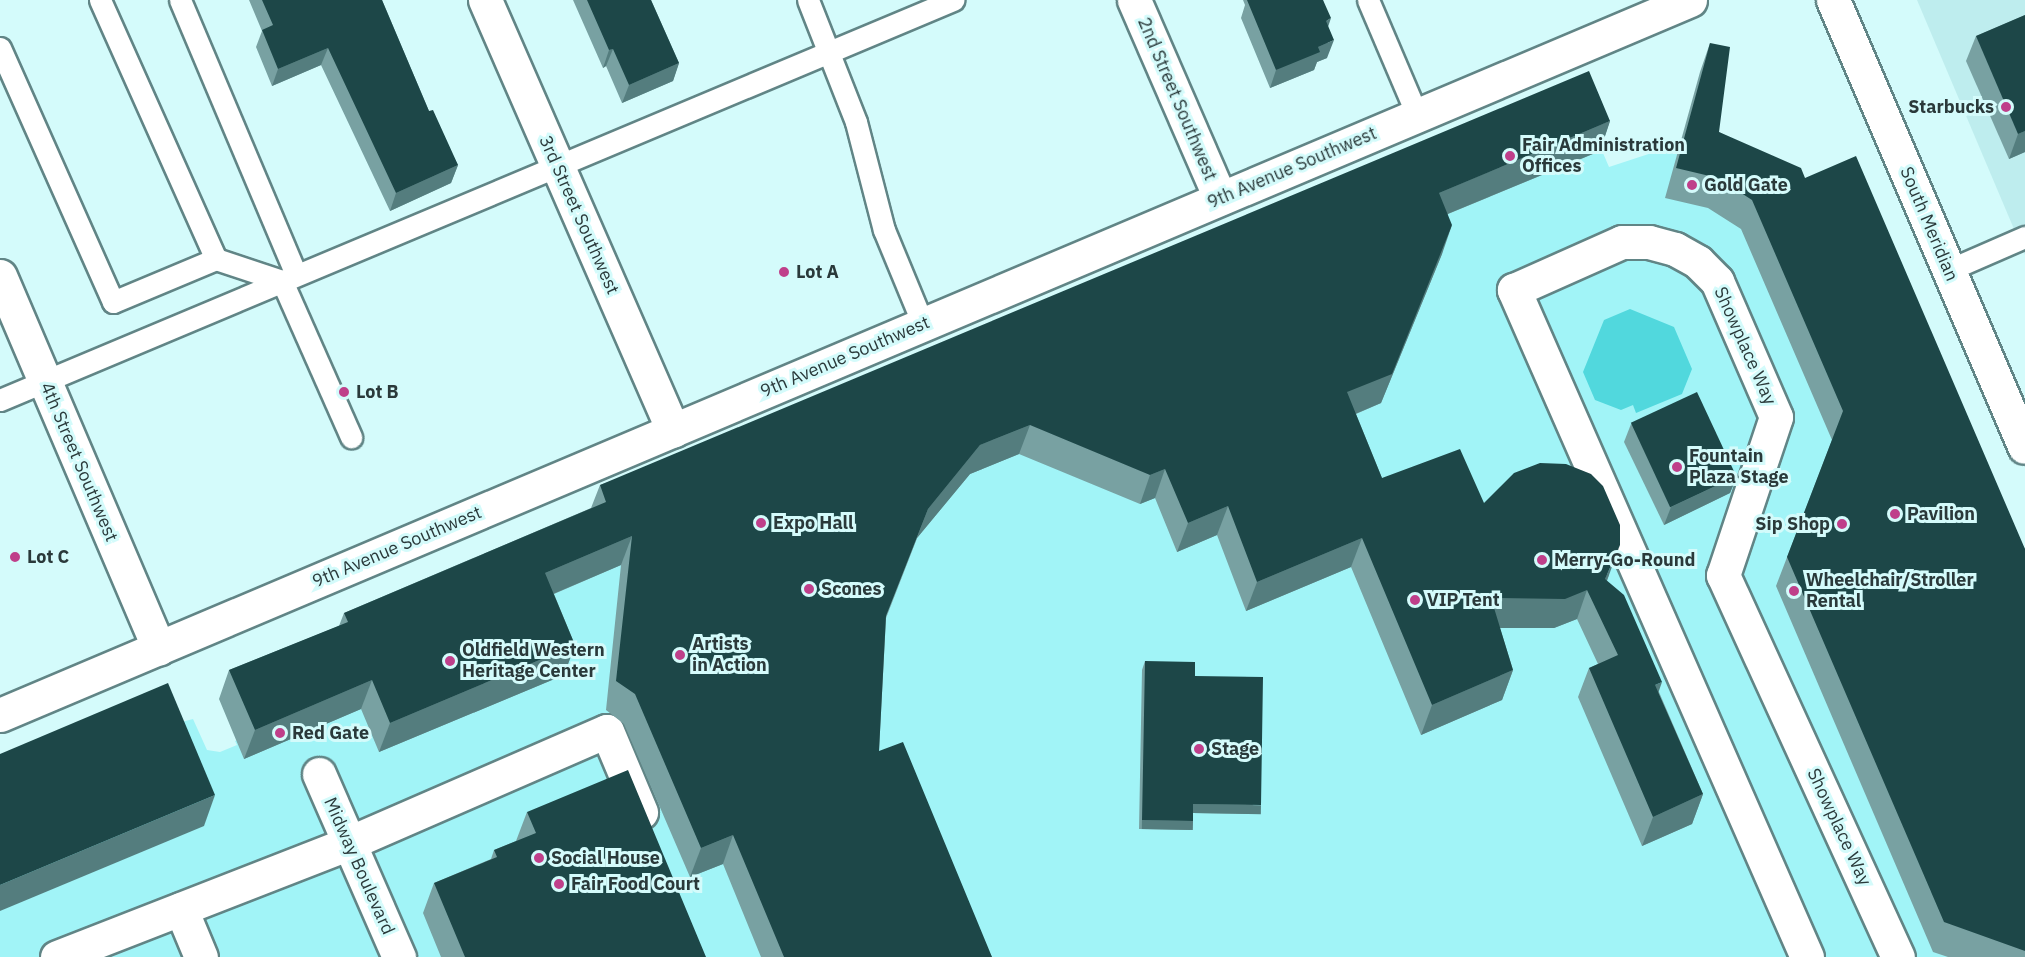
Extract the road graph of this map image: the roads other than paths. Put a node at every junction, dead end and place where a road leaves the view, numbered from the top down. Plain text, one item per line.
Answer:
1 (100, 0) edge
2 (180, 0) edge
3 (485, 0) edge
4 (808, 0) edge
5 (953, 0) edge
6 (1134, 0) edge
7 (1368, 0) edge
8 (1690, 0) edge
9 (1833, 0) edge
10 (0, 48) edge
11 (831, 51) junction
12 (1417, 115) junction
13 (557, 166) junction
14 (1220, 198) junction
15 (2025, 237) edge
16 (216, 258) junction
17 (1949, 270) junction
18 (0, 276) edge
19 (289, 278) junction
20 (923, 324) junction
21 (45, 381) junction
22 (0, 400) edge
23 (673, 431) junction
24 (351, 437) dead end
25 (2025, 447) edge
26 (159, 648) junction
27 (0, 715) edge
28 (319, 774) dead end
29 (653, 839) edge
30 (350, 843) junction
31 (181, 909) junction
32 (57, 957) edge
33 (201, 957) edge
34 (399, 957) edge
35 (1807, 957) edge
36 (1898, 957) edge

1 - 16 lane
2 - 19 lane
3 - 13 street, 3rd Street Southwest
4 - 11 lane
5 - 11 lane
6 - 14 street, 2nd Street Southwest
7 - 12 lane
8 - 12 street, 9th Avenue Southwest
9 - 17 street, South Meridian
10 - 16 lane
11 - 13 lane
11 - 20 lane
12 - 14 street, 9th Avenue Southwest
13 - 19 lane
13 - 23 street, 3rd Street Southwest
14 - 20 street, 9th Avenue Southwest
15 - 17 lane
16 - 19 lane
17 - 25 street, South Meridian
18 - 21 street, 4th Street Southwest
19 - 21 lane
19 - 24 lane
20 - 23 street, 9th Avenue Southwest
21 - 22 lane
21 - 26 street, 4th Street Southwest
23 - 26 street, 9th Avenue Southwest
26 - 27 street, 9th Avenue Southwest
28 - 30 street, Midway Boulevard
29 - 30 street
30 - 31 street
30 - 34 street, Midway Boulevard
31 - 32 street
31 - 33 street
35 - 36 street, Showplace Way

